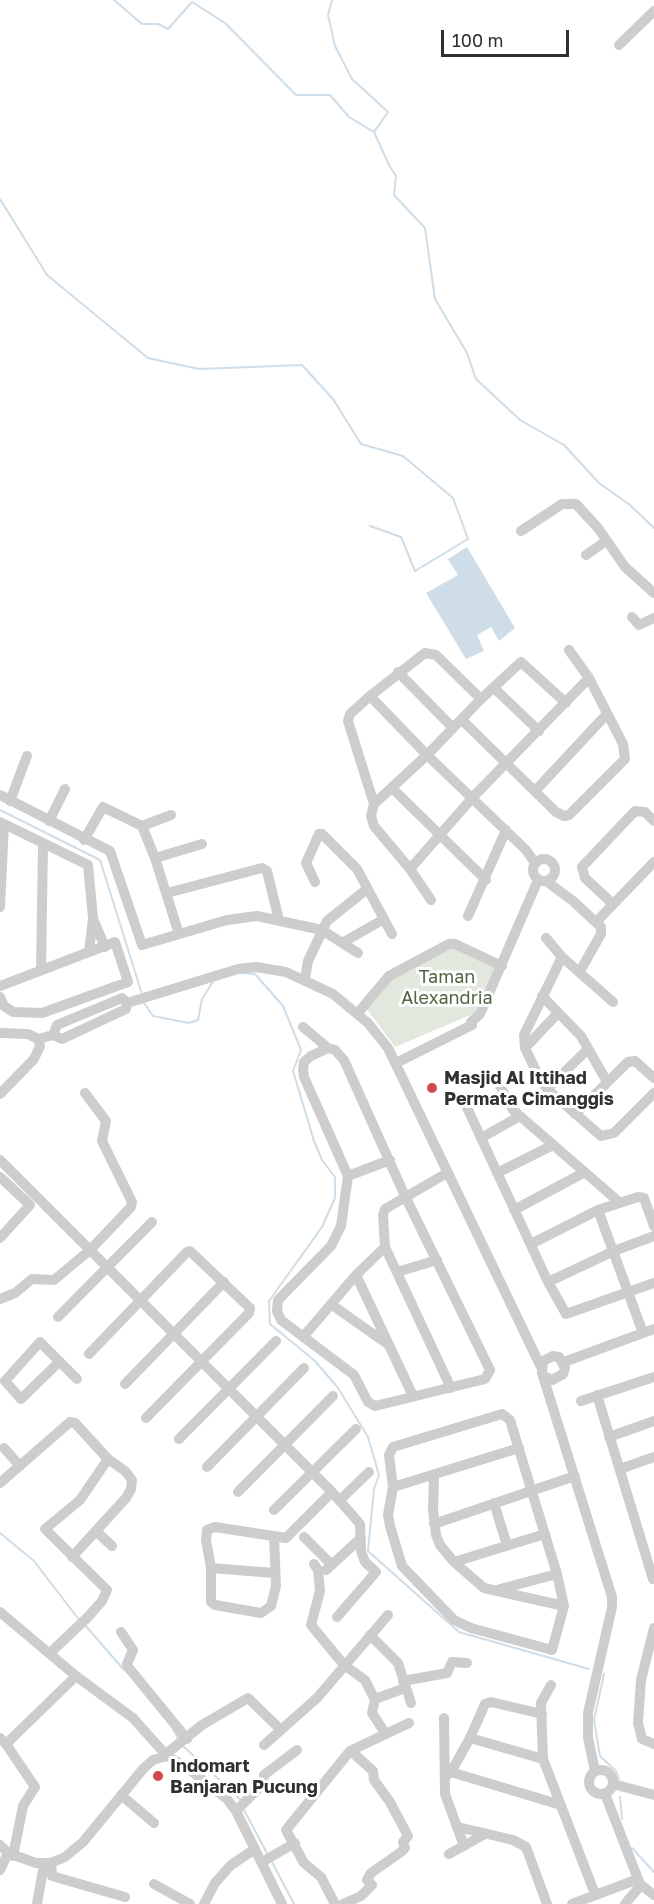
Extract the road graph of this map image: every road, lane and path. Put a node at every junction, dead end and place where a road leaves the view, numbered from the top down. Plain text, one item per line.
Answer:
1 (654, 11) edge
2 (619, 45) dead end
3 (520, 531) dead end
4 (606, 541) junction
5 (586, 555) dead end
6 (654, 593) edge
7 (632, 616) dead end
8 (654, 618) edge
9 (569, 650) dead end
10 (398, 672) junction
11 (590, 678) junction
12 (494, 688) junction
13 (370, 696) junction
14 (481, 699) junction
15 (566, 703) junction
16 (606, 716) junction
17 (457, 724) junction
18 (539, 731) junction
19 (427, 755) junction
20 (27, 756) dead end
21 (506, 764) junction
22 (392, 788) junction
23 (64, 789) dead end
24 (535, 791) junction
25 (472, 797) junction
26 (5, 798) edge
27 (374, 804) junction
28 (171, 815) dead end
29 (49, 821) junction
30 (654, 821) edge
31 (2, 823) edge
32 (142, 826) junction
33 (506, 830) junction
34 (440, 836) junction
35 (84, 840) junction
36 (43, 844) junction
37 (202, 844) dead end
38 (155, 858) junction
39 (535, 863) junction
40 (654, 863) edge
41 (410, 869) junction
42 (486, 880) junction
43 (542, 881) junction
44 (315, 882) dead end
45 (367, 889) junction
46 (167, 893) junction
47 (431, 900) dead end
48 (613, 904) junction
49 (0, 907) edge
50 (468, 916) dead end
51 (93, 918) junction
52 (384, 919) junction
53 (279, 920) junction
54 (596, 922) junction
55 (322, 930) junction
56 (179, 934) junction
57 (392, 934) dead end
58 (546, 938) dead end
59 (342, 943) junction
60 (105, 947) junction
61 (89, 952) junction
62 (358, 953) dead end
63 (562, 957) junction
64 (502, 966) junction
65 (41, 969) junction
66 (580, 971) junction
67 (306, 979) junction
68 (0, 985) edge
69 (0, 995) edge
70 (542, 996) junction
71 (613, 1002) dead end
72 (558, 1013) junction
73 (357, 1014) junction
74 (303, 1027) dead end
75 (0, 1033) edge
76 (38, 1039) junction
77 (328, 1048) junction
78 (525, 1048) junction
79 (588, 1049) junction
80 (394, 1061) junction
81 (654, 1078) edge
82 (498, 1082) dead end
83 (607, 1082) junction
84 (547, 1089) junction
85 (86, 1093) dead end
86 (654, 1093) edge
87 (0, 1094) edge
88 (462, 1099) dead end
89 (575, 1114) junction
90 (520, 1116) junction
91 (481, 1138) junction
92 (553, 1145) junction
93 (0, 1160) edge
94 (390, 1160) junction
95 (585, 1172) junction
96 (447, 1173) junction
97 (497, 1173) junction
98 (348, 1176) junction
99 (0, 1177) edge
100 (405, 1196) junction
101 (618, 1201) junction
102 (514, 1210) junction
103 (598, 1210) junction
104 (152, 1222) dead end
105 (654, 1226) edge
106 (654, 1236) edge
107 (0, 1238) edge
108 (531, 1244) junction
109 (385, 1247) junction
110 (90, 1250) junction
111 (614, 1251) junction
112 (437, 1260) junction
113 (107, 1267) junction
114 (397, 1272) junction
115 (356, 1275) junction
116 (224, 1282) junction
117 (548, 1282) junction
118 (654, 1283) edge
119 (630, 1293) junction
120 (0, 1299) edge
121 (140, 1300) junction
122 (332, 1305) junction
123 (58, 1317) dead end
124 (654, 1329) edge
125 (174, 1333) junction
126 (643, 1333) junction
127 (303, 1337) junction
128 (276, 1341) dead end
129 (387, 1343) junction
130 (89, 1354) dead end
131 (202, 1361) junction
132 (59, 1362) junction
133 (564, 1362) junction
134 (304, 1368) dead end
135 (543, 1372) junction
136 (654, 1377) edge
137 (77, 1379) dead end
138 (125, 1384) dead end
139 (451, 1388) junction
140 (229, 1389) junction
141 (0, 1390) edge
142 (13, 1390) junction
143 (597, 1395) junction
144 (333, 1396) dead end
145 (413, 1396) junction
146 (581, 1401) dead end
147 (256, 1416) junction
148 (146, 1418) dead end
149 (654, 1421) edge
150 (356, 1429) dead end
151 (609, 1437) junction
152 (178, 1439) dead end
153 (285, 1444) junction
154 (4, 1448) dead end
155 (519, 1448) junction
156 (654, 1457) edge
157 (108, 1459) junction
158 (20, 1466) junction
159 (207, 1467) dead end
160 (620, 1470) junction
161 (313, 1472) junction
162 (369, 1472) dead end
163 (575, 1476) junction
164 (434, 1477) junction
165 (0, 1483) edge
166 (393, 1487) junction
167 (532, 1490) junction
168 (238, 1492) dead end
169 (336, 1496) junction
170 (494, 1503) junction
171 (274, 1510) dead end
172 (434, 1524) junction
173 (97, 1532) junction
174 (545, 1534) junction
175 (274, 1536) junction
176 (304, 1537) dead end
177 (361, 1538) junction
178 (507, 1545) junction
179 (112, 1546) dead end
180 (72, 1557) junction
181 (651, 1561) edge
182 (454, 1562) junction
183 (314, 1564) dead end
184 (211, 1568) junction
185 (274, 1573) junction
186 (557, 1574) junction
187 (653, 1579) edge
188 (496, 1590) junction
189 (564, 1606) junction
190 (0, 1612) edge
191 (388, 1615) dead end
192 (337, 1617) dead end
193 (654, 1628) edge
194 (121, 1632) dead end
195 (370, 1635) junction
196 (50, 1653) junction
197 (467, 1663) dead end
198 (344, 1665) junction
199 (76, 1676) junction
200 (641, 1680) junction
201 (404, 1684) junction
202 (654, 1684) edge
203 (551, 1685) dead end
204 (375, 1700) junction
205 (411, 1703) dead end
206 (542, 1714) junction
207 (444, 1718) dead end
208 (409, 1724) dead end
209 (281, 1730) junction
210 (385, 1733) junction
211 (470, 1738) junction
212 (3, 1741) edge
213 (183, 1742) junction
214 (654, 1744) edge
215 (264, 1745) dead end
216 (297, 1750) dead end
217 (351, 1751) junction
218 (166, 1755) junction
219 (543, 1759) junction
220 (595, 1771) junction
221 (449, 1774) junction
222 (613, 1784) junction
223 (605, 1794) junction
224 (654, 1795) edge
225 (121, 1796) junction
226 (561, 1805) junction
227 (242, 1806) junction
228 (154, 1823) dead end
229 (458, 1827) junction
230 (485, 1834) junction
231 (295, 1843) junction
232 (464, 1846) junction
233 (255, 1849) junction
234 (7, 1851) edge
235 (449, 1854) dead end
236 (262, 1862) junction
237 (48, 1864) junction
238 (0, 1870) edge
239 (640, 1882) junction
240 (154, 1884) dead end
241 (595, 1894) junction
242 (654, 1895) edge
243 (125, 1897) dead end
244 (37, 1904) edge
245 (190, 1904) edge
246 (204, 1904) edge
247 (282, 1904) edge
248 (335, 1904) edge
249 (343, 1904) edge
250 (547, 1904) edge
251 (574, 1904) edge
252 (625, 1904) edge

1 - 2 street
3 - 4 street
4 - 5 street
4 - 6 street
7 - 8 street
9 - 11 street
10 - 13 street
10 - 14 street
10 - 17 street
11 - 15 street
11 - 16 street
12 - 14 street
12 - 15 street
12 - 18 street
13 - 19 street
13 - 27 street
14 - 17 street
15 - 18 street
16 - 24 street
16 - 24 street
17 - 19 street
17 - 21 street
18 - 21 street
19 - 22 street
19 - 25 street
20 - 26 street
21 - 24 street
21 - 25 street
22 - 27 street
22 - 34 street
23 - 29 street
25 - 33 street
25 - 34 street
26 - 29 street
27 - 41 street
28 - 32 street
29 - 35 street
30 - 48 street
31 - 36 street
31 - 49 street
32 - 35 street
32 - 38 street
33 - 39 street
33 - 42 street
34 - 41 street
34 - 42 street
35 - 56 street
36 - 51 street
36 - 65 street
37 - 38 street
38 - 46 street
39 - 43 street
39 - 43 street
40 - 48 street
41 - 47 street
42 - 50 street
43 - 54 street
43 - 64 street
44 - 45 street
45 - 52 street
45 - 55 street
46 - 53 street
46 - 56 street
48 - 54 street
51 - 60 street
51 - 61 street
52 - 57 street
52 - 59 street
53 - 55 street
53 - 56 street
54 - 66 street
55 - 59 street
55 - 67 street
58 - 63 street
59 - 62 street
60 - 61 street
60 - 69 street
61 - 65 street
63 - 66 street
63 - 70 street
64 - 73 street
64 - 80 street
65 - 68 street
66 - 71 street
67 - 73 street
67 - 76 street
68 - 69 street
70 - 72 street
70 - 78 street
72 - 78 street
72 - 79 street
73 - 80 street
74 - 77 street
75 - 76 street
76 - 87 street
77 - 94 street
77 - 98 street
78 - 84 street
79 - 83 street
79 - 84 street
80 - 96 street
81 - 83 street
82 - 90 street
83 - 89 street
84 - 89 street
85 - 110 street
86 - 89 street
88 - 91 street
90 - 91 street
90 - 92 street
91 - 97 street
92 - 95 street
92 - 97 street
93 - 110 street
94 - 98 street
94 - 100 street
95 - 101 street
95 - 102 street
96 - 100 street
96 - 135 street
97 - 102 street
98 - 127 street
99 - 107 street
100 - 109 street
100 - 112 street
101 - 103 street
101 - 105 street
102 - 108 street
103 - 108 street
103 - 111 street
104 - 113 street
106 - 111 street
108 - 117 street
109 - 114 street
109 - 115 street
110 - 113 street
110 - 120 street
111 - 117 street
111 - 119 street
112 - 114 street
112 - 139 street
113 - 121 street
113 - 123 street
114 - 139 street
115 - 122 street
115 - 129 street
116 - 121 street
116 - 125 street
116 - 131 street
117 - 119 street
118 - 119 street
119 - 126 street
121 - 125 street
121 - 130 street
122 - 127 street
122 - 129 street
124 - 126 street
125 - 131 street
125 - 138 street
126 - 133 street
127 - 145 street
128 - 140 street
129 - 145 street
131 - 140 street
131 - 148 street
132 - 137 street
132 - 142 street
132 - 142 street
133 - 135 street
133 - 135 street
134 - 147 street
135 - 163 street
136 - 143 street
139 - 145 street
140 - 147 street
140 - 152 street
141 - 142 street
143 - 146 street
143 - 151 street
144 - 153 street
147 - 153 street
147 - 159 street
149 - 151 street
150 - 161 street
151 - 160 street
153 - 161 street
153 - 168 street
154 - 158 street
155 - 164 street
155 - 166 street
155 - 167 street
156 - 160 street
157 - 158 street
157 - 173 street
157 - 180 street
158 - 165 street
160 - 181 street
161 - 169 street
161 - 171 street
162 - 169 street
163 - 167 street
163 - 220 street
164 - 166 street
164 - 172 street
166 - 189 street
167 - 170 street
167 - 174 street
169 - 175 street
169 - 177 street
170 - 172 street
170 - 178 street
172 - 182 street
173 - 179 street
173 - 180 street
174 - 178 street
174 - 186 street
175 - 184 street
175 - 185 street
176 - 177 street
177 - 192 street
178 - 182 street
180 - 196 street
181 - 187 street
182 - 188 street
183 - 198 street
184 - 185 street
184 - 185 street
186 - 188 street
186 - 189 street
188 - 189 street
190 - 196 street
191 - 195 street
193 - 200 street
194 - 213 street
195 - 198 street
195 - 201 street
196 - 199 street
197 - 201 street
198 - 204 street
198 - 209 street
199 - 212 street
199 - 218 street
200 - 202 street
200 - 214 street
201 - 204 street
201 - 205 street
203 - 206 street
204 - 210 street
206 - 211 street
206 - 219 street
207 - 221 street
208 - 210 street
209 - 213 street
209 - 215 street
210 - 217 street
211 - 219 street
211 - 221 street
212 - 234 street
213 - 218 street
216 - 227 street
217 - 231 street
217 - 249 street
218 - 225 street
218 - 227 street
219 - 226 street
220 - 222 street
220 - 223 street
221 - 226 street
221 - 229 street
222 - 223 street
222 - 224 street
223 - 239 street
225 - 228 street
225 - 237 street
226 - 241 street
227 - 233 street
229 - 230 street
229 - 232 street
230 - 232 street
230 - 250 street
231 - 236 street
231 - 248 street
232 - 235 street
233 - 236 street
233 - 246 street
234 - 237 street
234 - 238 street
236 - 247 street
237 - 243 street
237 - 244 street
239 - 241 street
239 - 242 street
239 - 252 street
240 - 245 street
241 - 251 street

